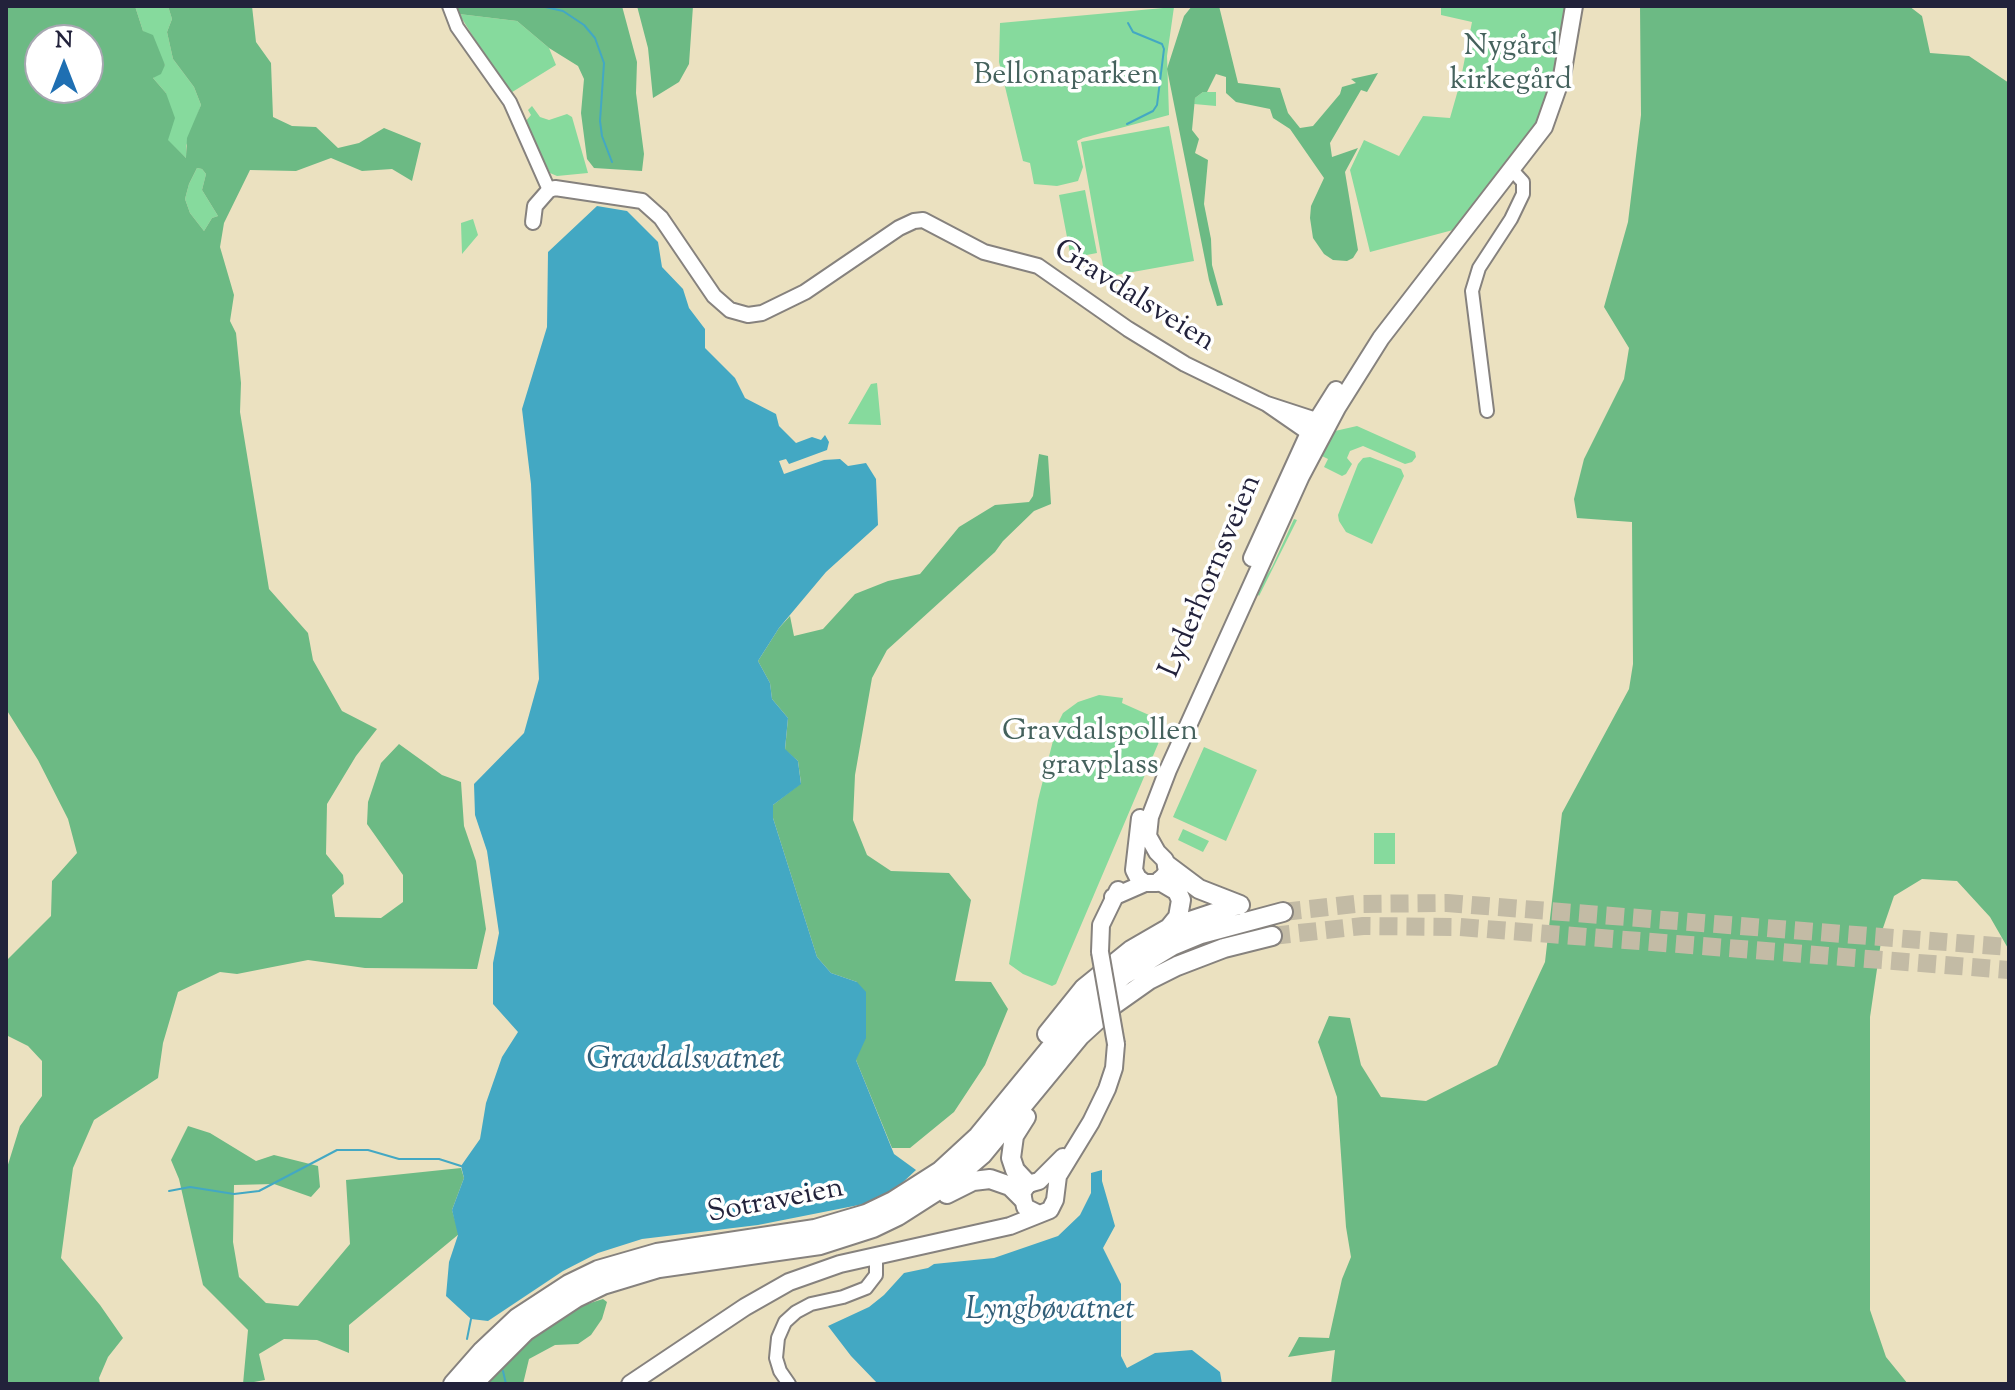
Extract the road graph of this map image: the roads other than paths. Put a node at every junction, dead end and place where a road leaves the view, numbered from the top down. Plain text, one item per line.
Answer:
1 (449, 6) edge
2 (1574, 6) edge
3 (1512, 170) junction
4 (549, 190) junction
5 (533, 222) dead end
6 (1487, 411) dead end
7 (1316, 428) junction
8 (1150, 868) junction
9 (1238, 905) junction
10 (1169, 928) junction
11 (1272, 936) tunnel mouth
12 (1149, 980) junction
13 (987, 1127) junction
14 (1083, 1135) junction
15 (1028, 1191) junction
16 (1055, 1194) junction
17 (1039, 1214) junction
18 (873, 1228) junction
19 (996, 1229) junction
20 (876, 1256) junction
21 (453, 1384) edge
22 (473, 1384) edge
23 (630, 1384) edge
24 (789, 1384) edge

1 - 4 street
2 - 3 main road, Lyderhornsveien
3 - 6 street
3 - 7 main road, Lyderhornsveien
4 - 5 main road
4 - 7 main road, Gravdalsveien
7 - 8 main road, Lyderhornsveien
8 - 9 highway
8 - 10 highway
8 - 14 main road, bridge
9 - 10 highway
9 - 13 highway, Sotraveien
10 - 13 highway
11 - 12 highway, Sotraveien
12 - 15 highway
12 - 18 highway, Sotraveien
13 - 21 highway, Sotraveien
14 - 15 main road
14 - 16 main road
15 - 16 main road
15 - 17 main road
15 - 18 highway
15 - 19 main road
16 - 17 main road
17 - 19 main road
18 - 22 highway, Sotraveien
19 - 20 main road
20 - 23 main road
20 - 24 street

